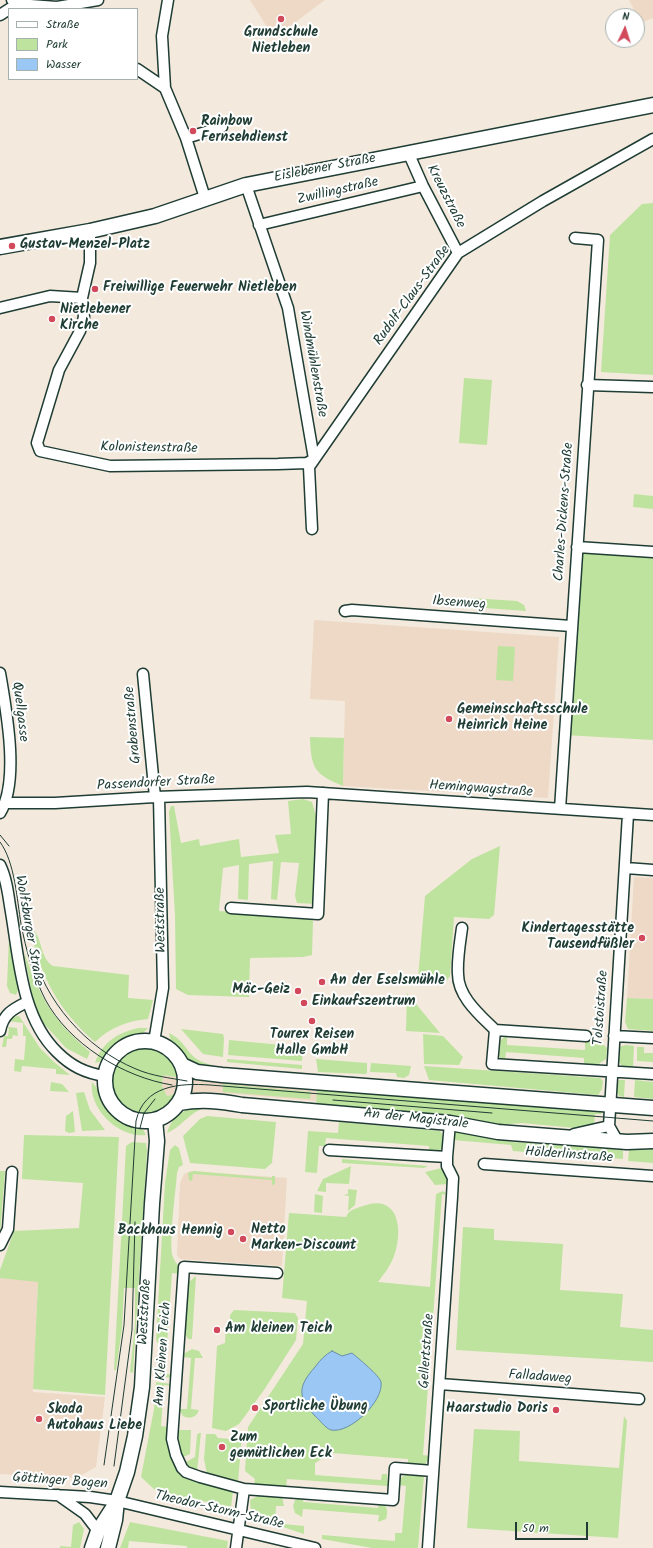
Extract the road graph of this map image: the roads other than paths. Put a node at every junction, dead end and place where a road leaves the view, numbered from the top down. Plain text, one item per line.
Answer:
1 (98, 0) edge
2 (168, 0) edge
3 (14, 2) edge
4 (59, 8) edge
5 (0, 15) edge
6 (138, 70) edge
7 (165, 88) junction
8 (653, 105) edge
9 (222, 127) dead end
10 (186, 138) junction
11 (653, 140) edge
12 (408, 152) junction
13 (246, 184) junction
14 (423, 186) junction
15 (205, 198) junction
16 (259, 225) junction
17 (90, 231) junction
18 (575, 238) dead end
19 (0, 248) edge
20 (458, 253) junction
21 (82, 298) junction
22 (0, 308) edge
23 (587, 385) junction
24 (653, 387) edge
25 (314, 459) junction
26 (312, 529) dead end
27 (577, 547) junction
28 (653, 552) edge
29 (345, 611) dead end
30 (571, 626) junction
31 (0, 673) edge
32 (143, 674) dead end
33 (307, 792) joint
34 (323, 793) junction
35 (157, 797) junction
36 (6, 803) junction
37 (560, 809) junction
38 (0, 813) edge
39 (628, 814) junction
40 (653, 816) edge
41 (0, 864) edge
42 (626, 868) junction
43 (653, 870) edge
44 (231, 908) dead end
45 (462, 928) dead end
46 (27, 1002) junction
47 (495, 1030) junction
48 (0, 1031) edge
49 (586, 1036) dead end
50 (614, 1036) junction
51 (653, 1038) edge
52 (154, 1042) junction
53 (182, 1065) junction
54 (612, 1071) junction
55 (653, 1074) edge
56 (105, 1076) junction
57 (179, 1103) junction
58 (610, 1104) junction
59 (653, 1108) edge
60 (155, 1120) junction
61 (450, 1123) junction
62 (609, 1126) junction
63 (561, 1137) junction
64 (653, 1141) edge
65 (618, 1142) junction
66 (329, 1150) dead end
67 (447, 1157) junction
68 (484, 1164) dead end
69 (12, 1172) dead end
70 (653, 1176) edge
71 (0, 1245) edge
72 (277, 1273) dead end
73 (440, 1384) junction
74 (639, 1399) dead end
75 (433, 1471) junction
76 (244, 1488) junction
77 (0, 1492) edge
78 (58, 1495) junction
79 (117, 1501) junction
80 (238, 1530) junction
81 (98, 1531) junction
82 (92, 1548) edge
83 (108, 1548) edge
84 (236, 1548) edge
85 (315, 1548) edge
86 (428, 1548) edge

1 - 4 street
2 - 7 street
3 - 4 street
3 - 5 street
6 - 7 street
7 - 10 street
8 - 12 main road, Eislebener Straße
9 - 10 street
10 - 15 street
11 - 20 street, Rudolf-Claus-Straße
12 - 13 main road, Eislebener Straße
12 - 14 street, Kreuzstraße
13 - 15 main road, Eislebener Straße
13 - 16 street, Windmühlenstraße
14 - 16 street, Zwillingstraße
14 - 20 street, Kreuzstraße
15 - 17 main road, Eislebener Straße
16 - 25 street, Windmühlenstraße
17 - 19 main road, Eislebener Straße
17 - 21 street
18 - 23 street, Charles-Dickens-Straße
20 - 25 street, Rudolf-Claus-Straße
21 - 22 street
21 - 25 street, Kolonistenstraße
23 - 24 street
23 - 27 street, Charles-Dickens-Straße
25 - 26 street
27 - 28 street
27 - 30 street, Charles-Dickens-Straße
29 - 30 street, Ibsenweg
30 - 37 street, Charles-Dickens-Straße
31 - 36 street, Quellgasse
32 - 35 street, Grabenstraße
33 - 34 street, Hemingwaystraße
33 - 35 street, Passendorfer Straße
34 - 37 street, Hemingwaystraße
34 - 44 street
35 - 36 street, Passendorfer Straße
35 - 52 street, Weststraße
36 - 38 street
37 - 39 street, Hemingwaystraße
39 - 40 street, Hemingwaystraße
39 - 42 street, Tolstoistraße
41 - 46 street, Wolfsburger Straße
42 - 43 street
42 - 50 street, Tolstoistraße
45 - 47 street
46 - 48 street, Wolfsburger Straße
46 - 56 street, Wolfsburger Straße
47 - 49 street
47 - 54 street
50 - 51 street
50 - 54 street, Tolstoistraße
52 - 53 main road
52 - 56 main road
53 - 57 main road
53 - 58 main road, An der Magistrale
54 - 55 street
54 - 58 street, Tolstoistraße
56 - 60 main road
57 - 60 main road
57 - 61 main road, An der Magistrale
58 - 59 main road, An der Magistrale
58 - 62 street, Tolstoistraße
60 - 79 main road, Weststraße
61 - 63 main road, An der Magistrale
61 - 67 street, Gellertstraße
62 - 63 street
62 - 65 street
63 - 65 main road, An der Magistrale
64 - 65 main road, An der Magistrale
66 - 67 street
67 - 73 street, Gellertstraße
68 - 70 street, Hölderlinstraße
69 - 71 street
72 - 76 street, Am Kleinen Teich
73 - 74 street, Falladaweg
73 - 75 street, Gellertstraße
75 - 76 street, Am Kleinen Teich
75 - 86 street, Gellertstraße
76 - 80 street
77 - 78 street, Göttinger Bogen
78 - 79 street, Göttinger Bogen
78 - 81 street
79 - 80 street, Theodor-Storm-Straße
79 - 81 main road, Weststraße
79 - 83 main road, Weststraße
80 - 84 street
80 - 85 street, Theodor-Storm-Straße
81 - 82 main road, Weststraße

